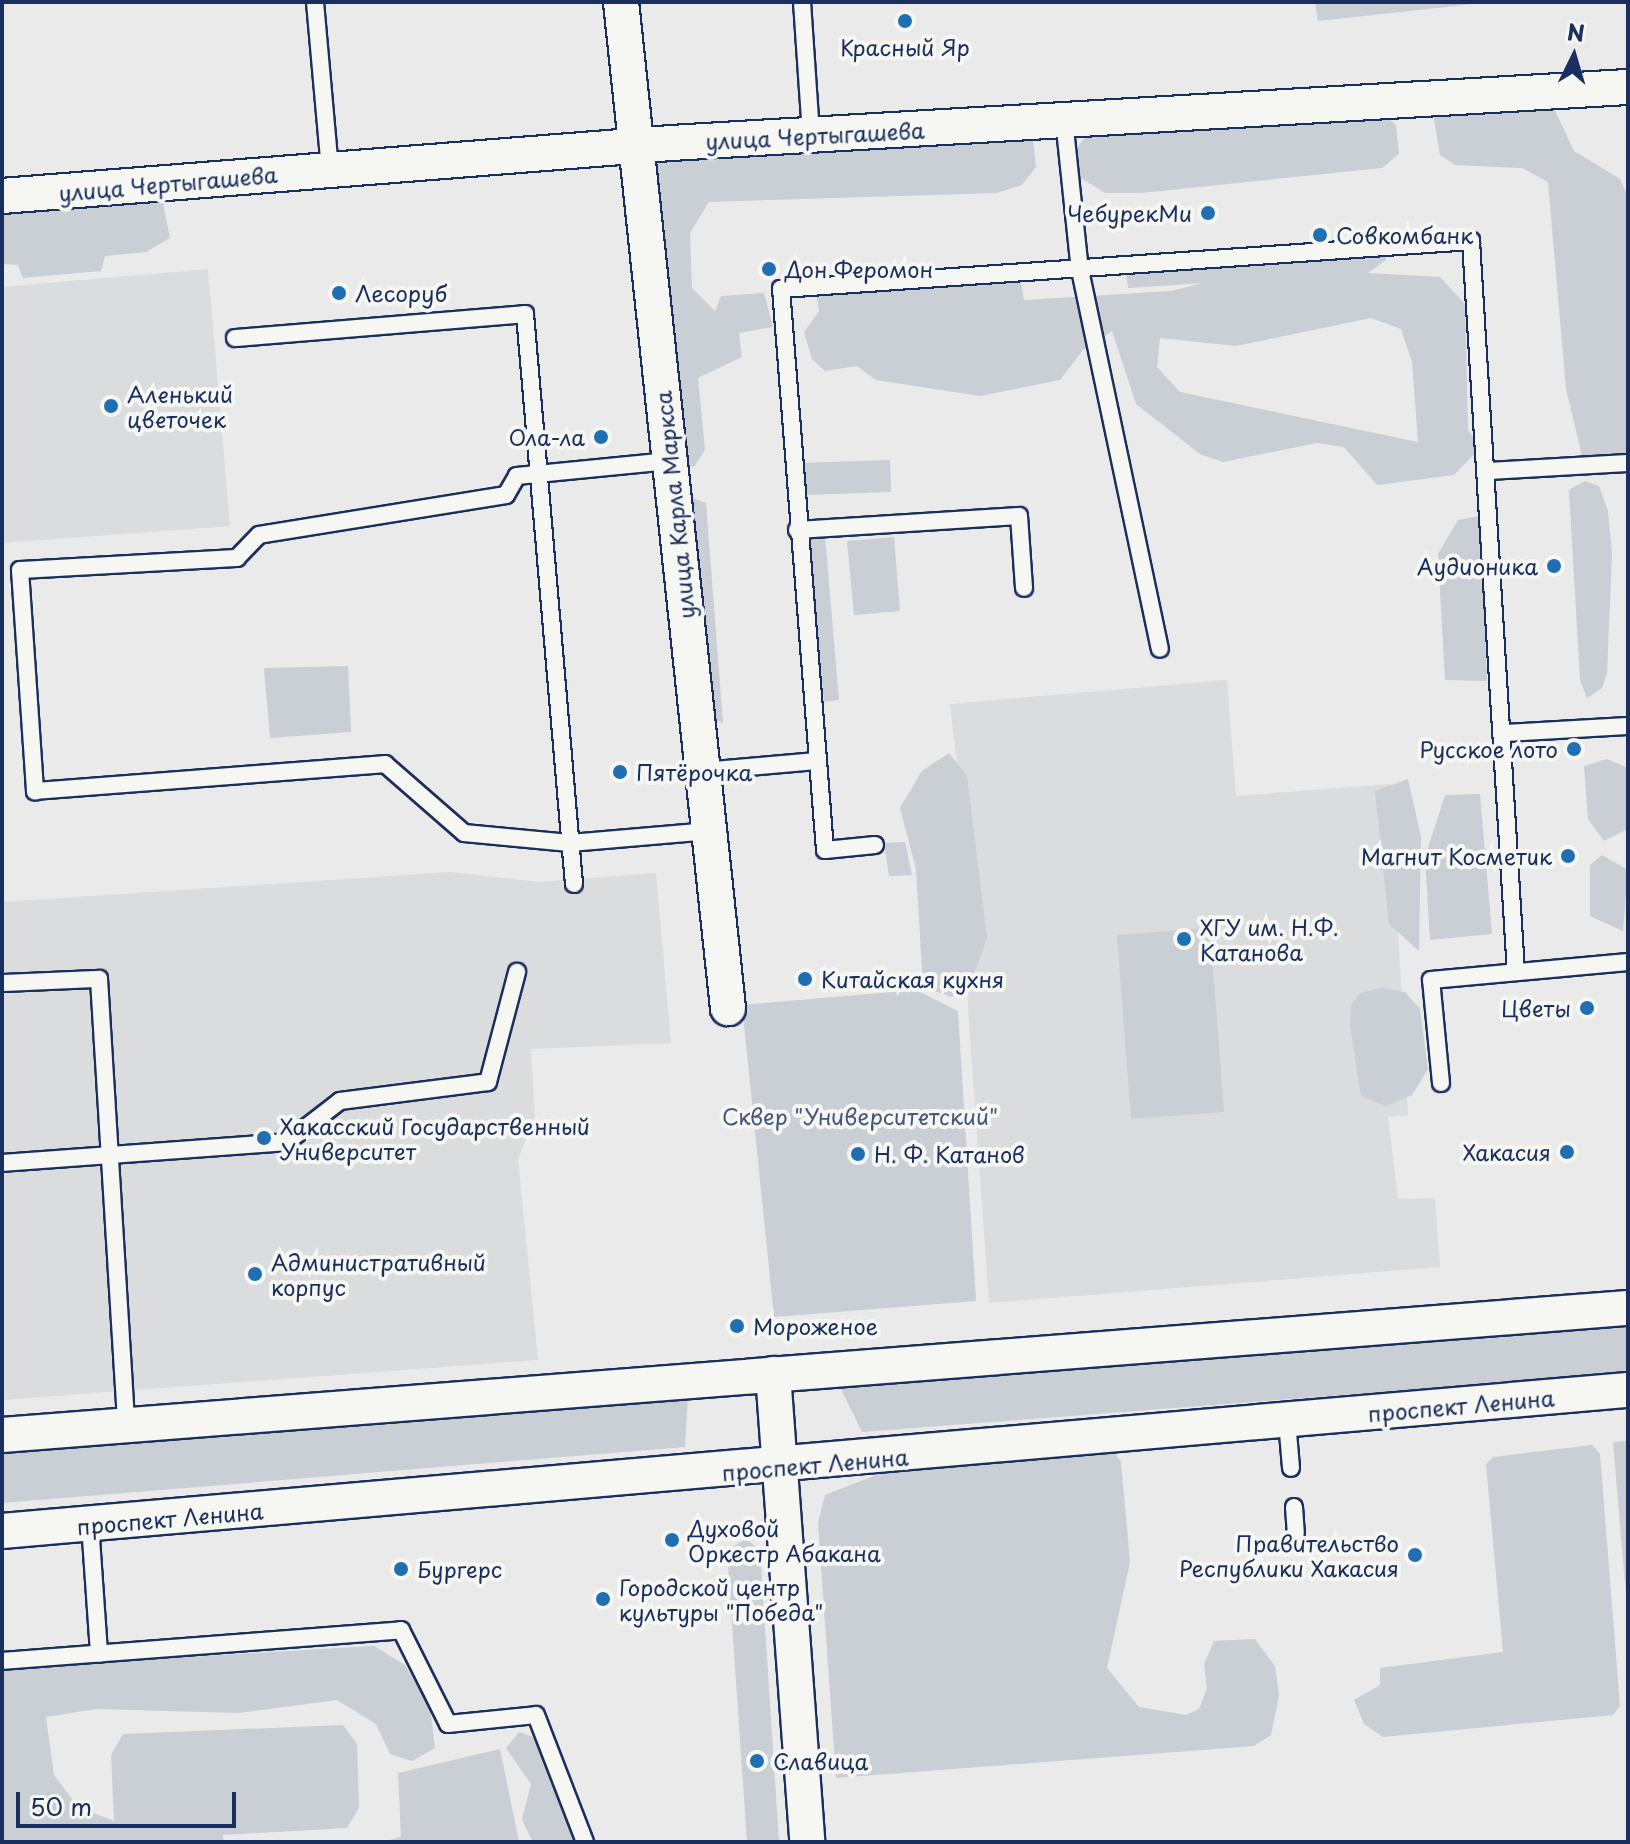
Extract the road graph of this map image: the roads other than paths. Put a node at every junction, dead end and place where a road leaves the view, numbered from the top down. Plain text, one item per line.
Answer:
1 (315, 2) edge
2 (621, 2) edge
3 (802, 2) edge
4 (1628, 87) edge
5 (1064, 119) junction
6 (811, 135) junction
7 (635, 146) junction
8 (330, 170) junction
9 (2, 196) edge
10 (1080, 270) junction
11 (235, 338) dead end
12 (669, 461) junction
13 (1628, 463) edge
14 (1488, 471) junction
15 (540, 473) junction
16 (797, 530) junction
17 (1024, 588) dead end
18 (1160, 649) dead end
19 (1628, 726) edge
20 (1505, 733) junction
21 (817, 761) junction
22 (703, 771) junction
23 (709, 831) junction
24 (570, 843) junction
25 (875, 845) dead end
26 (574, 884) dead end
27 (1628, 962) edge
28 (517, 972) dead end
29 (1516, 972) junction
30 (2, 983) edge
31 (728, 1008) dead end
32 (1441, 1083) dead end
33 (108, 1155) junction
34 (2, 1163) edge
35 (1628, 1308) edge
36 (773, 1374) junction
37 (1628, 1390) edge
38 (1287, 1421) junction
39 (126, 1425) junction
40 (2, 1435) edge
41 (780, 1468) junction
42 (1291, 1468) dead end
43 (1294, 1507) dead end
44 (90, 1524) junction
45 (2, 1531) edge
46 (1296, 1533) dead end
47 (99, 1654) junction
48 (2, 1661) edge
49 (585, 1842) edge
50 (807, 1842) edge

1 - 8 lane
2 - 7 street, улица Карла Маркса
3 - 6 lane
4 - 5 street, улица Чертыгашева
5 - 6 street, улица Чертыгашева
5 - 10 lane
6 - 7 street, улица Чертыгашева
7 - 8 street, улица Чертыгашева
7 - 12 street, улица Карла Маркса
8 - 9 street, улица Чертыгашева
10 - 14 lane
10 - 16 lane
10 - 18 lane
11 - 15 lane
12 - 15 lane
12 - 22 street, улица Карла Маркса
13 - 14 lane
14 - 20 lane
15 - 24 lane
15 - 24 lane
16 - 17 lane
16 - 21 lane
19 - 20 lane
20 - 29 lane
21 - 22 lane
21 - 25 lane
22 - 23 street, улица Карла Маркса
23 - 24 lane
23 - 31 street, улица Карла Маркса
24 - 26 lane
27 - 29 lane
28 - 33 lane
29 - 32 lane
30 - 33 lane
33 - 34 lane
33 - 39 lane
35 - 36 street
36 - 39 street
36 - 41 street
37 - 38 street, проспект Ленина
38 - 41 street, проспект Ленина
38 - 42 lane
39 - 40 street
41 - 44 street, проспект Ленина
41 - 50 street
43 - 46 lane
44 - 45 street, проспект Ленина
44 - 47 lane
47 - 48 lane
47 - 49 lane

